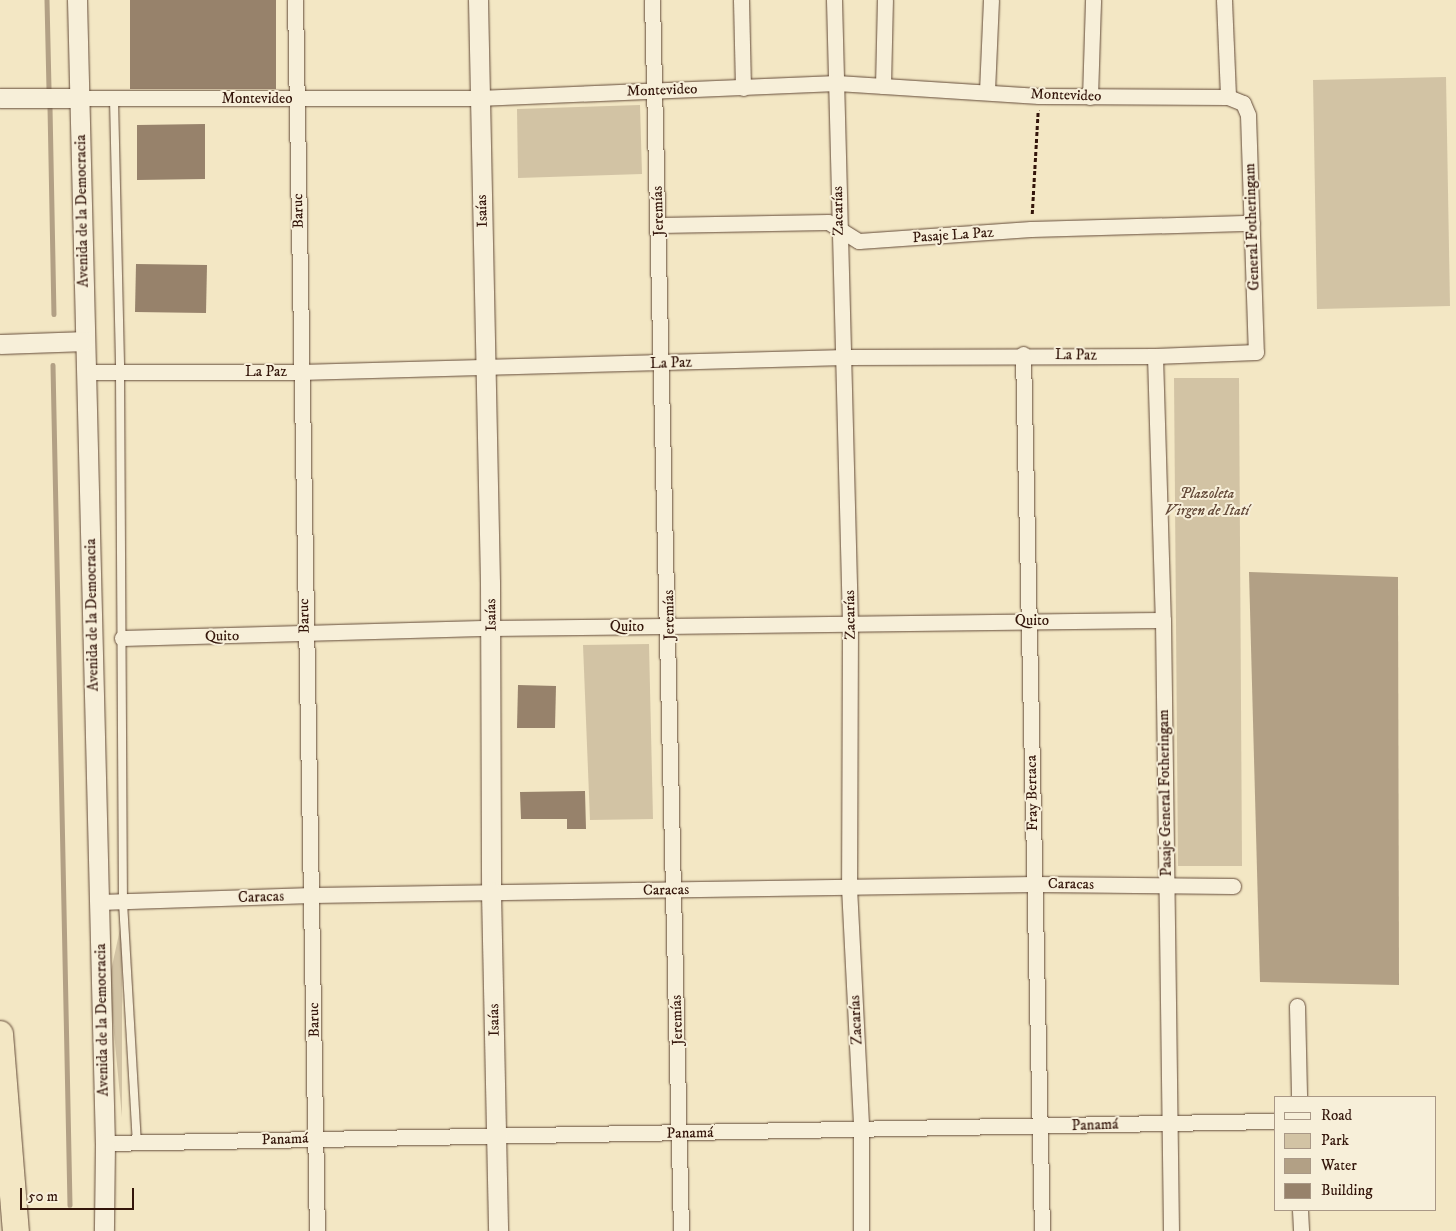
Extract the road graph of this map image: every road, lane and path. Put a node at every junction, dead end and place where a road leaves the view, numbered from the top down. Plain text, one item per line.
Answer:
1 (77, 0) edge
2 (295, 0) edge
3 (478, 0) edge
4 (652, 0) edge
5 (740, 0) edge
6 (834, 0) edge
7 (885, 0) edge
8 (991, 0) edge
9 (1093, 0) edge
10 (1224, 0) edge
11 (837, 83) junction
12 (883, 86) junction
13 (743, 88) junction
14 (654, 90) junction
15 (987, 91) junction
16 (1039, 96) junction
17 (1090, 97) junction
18 (1228, 97) junction
19 (0, 98) edge
20 (80, 98) junction
21 (297, 98) junction
22 (478, 98) junction
23 (114, 99) junction
24 (1243, 103) joint
25 (1252, 224) junction
26 (659, 225) junction
27 (838, 229) junction
28 (1031, 229) junction
29 (84, 342) junction
30 (0, 344) edge
31 (1256, 352) joint
32 (1023, 354) junction
33 (1155, 356) junction
34 (845, 357) junction
35 (663, 364) junction
36 (486, 366) junction
37 (86, 372) junction
38 (120, 372) junction
39 (299, 372) junction
40 (1163, 620) junction
41 (1029, 621) junction
42 (850, 622) junction
43 (669, 627) junction
44 (491, 628) junction
45 (304, 635) junction
46 (122, 638) junction
47 (1034, 884) junction
48 (1166, 886) junction
49 (1233, 886) dead end
50 (849, 887) junction
51 (672, 890) junction
52 (491, 892) junction
53 (312, 895) junction
54 (99, 902) junction
55 (123, 902) junction
56 (1297, 1006) dead end
57 (0, 1034) edge
58 (1299, 1096) edge
59 (1274, 1121) edge
60 (1170, 1122) junction
61 (1040, 1127) junction
62 (861, 1128) junction
63 (680, 1134) junction
64 (497, 1136) junction
65 (316, 1138) junction
66 (105, 1144) junction
67 (137, 1144) junction
68 (13, 1182) junction
69 (1300, 1211) edge
70 (16, 1231) edge
71 (35, 1231) edge
72 (104, 1231) edge
73 (317, 1231) edge
74 (498, 1231) edge
75 (681, 1231) edge
76 (861, 1231) edge
77 (1042, 1231) edge
78 (1172, 1231) edge
79 (1301, 1231) edge

1 - 20 street, Avenida de la Democracia
2 - 21 street, Baruc
3 - 22 street, Isaías
4 - 14 street, Jeremías
5 - 13 street
6 - 11 street, Zacarías
7 - 12 street
8 - 15 street
9 - 17 street
10 - 18 street
11 - 12 street, Montevideo
11 - 13 street, Montevideo
11 - 27 street, Zacarías
12 - 15 street, Montevideo
13 - 14 street, Montevideo
14 - 22 street, Montevideo
14 - 26 street, Jeremías
15 - 16 street, Montevideo
16 - 17 street, Montevideo
16 - 28 path
17 - 18 street, Montevideo
18 - 24 street, Montevideo
19 - 20 street
20 - 23 street, Montevideo
20 - 29 street, Avenida de la Democracia
21 - 22 street, Montevideo
21 - 23 street, Montevideo
21 - 39 street, Baruc
22 - 36 street, Isaías
23 - 38 lane
24 - 25 street, General Fotheringam
25 - 28 street, Pasaje La Paz
25 - 31 street, General Fotheringam
26 - 27 street, Pasaje La Paz
26 - 35 street, Jeremías
27 - 28 street, Pasaje La Paz
27 - 34 street, Zacarías
29 - 30 street
29 - 37 street, Avenida de la Democracia
31 - 33 street, La Paz
32 - 33 street, La Paz
32 - 34 street, La Paz
32 - 41 street, Fray Bertaca
33 - 40 street, Pasaje General Fotheringam
34 - 35 street, La Paz
34 - 42 street, Zacarías
35 - 36 street, La Paz
35 - 43 street, Jeremías
36 - 39 street, La Paz
36 - 44 street, Isaías
37 - 38 street, La Paz
37 - 54 street, Avenida de la Democracia
38 - 39 street, La Paz
38 - 46 lane
39 - 45 street, Baruc
40 - 41 street, Quito
40 - 48 street, Pasaje General Fotheringam
41 - 42 street, Quito
41 - 47 street, Fray Bertaca
42 - 43 street, Quito
42 - 50 street, Zacarías
43 - 44 street, Quito
43 - 51 street, Jeremías
44 - 45 street, Quito
44 - 52 street, Isaías
45 - 46 street, Quito
45 - 53 street, Baruc
46 - 55 lane
47 - 48 street, Caracas
47 - 50 street, Caracas
47 - 61 street, Fray Bertaca
48 - 49 street, Caracas
48 - 60 street, Pasaje General Fotheringam
50 - 51 street, Caracas
50 - 62 street, Zacarías
51 - 52 street, Caracas
51 - 63 street, Jeremías
52 - 53 street, Caracas
52 - 64 street, Isaías
53 - 55 street, Caracas
53 - 65 street, Baruc
54 - 55 street, Caracas
54 - 66 street, Avenida de la Democracia
55 - 67 lane
56 - 58 street
57 - 68 highway
59 - 60 street, Panamá
60 - 61 street, Panamá
60 - 78 street, Pasaje General Fotheringam
61 - 62 street, Panamá
61 - 77 street, Fray Bertaca
62 - 63 street, Panamá
62 - 76 street, Zacarías
63 - 64 street, Panamá
63 - 75 street, Jeremías
64 - 65 street, Panamá
64 - 74 street, Isaías
65 - 67 street, Panamá
65 - 73 street, Baruc
66 - 67 street, Panamá
66 - 72 street, Avenida de la Democracia
68 - 70 highway
68 - 71 highway
69 - 79 street

